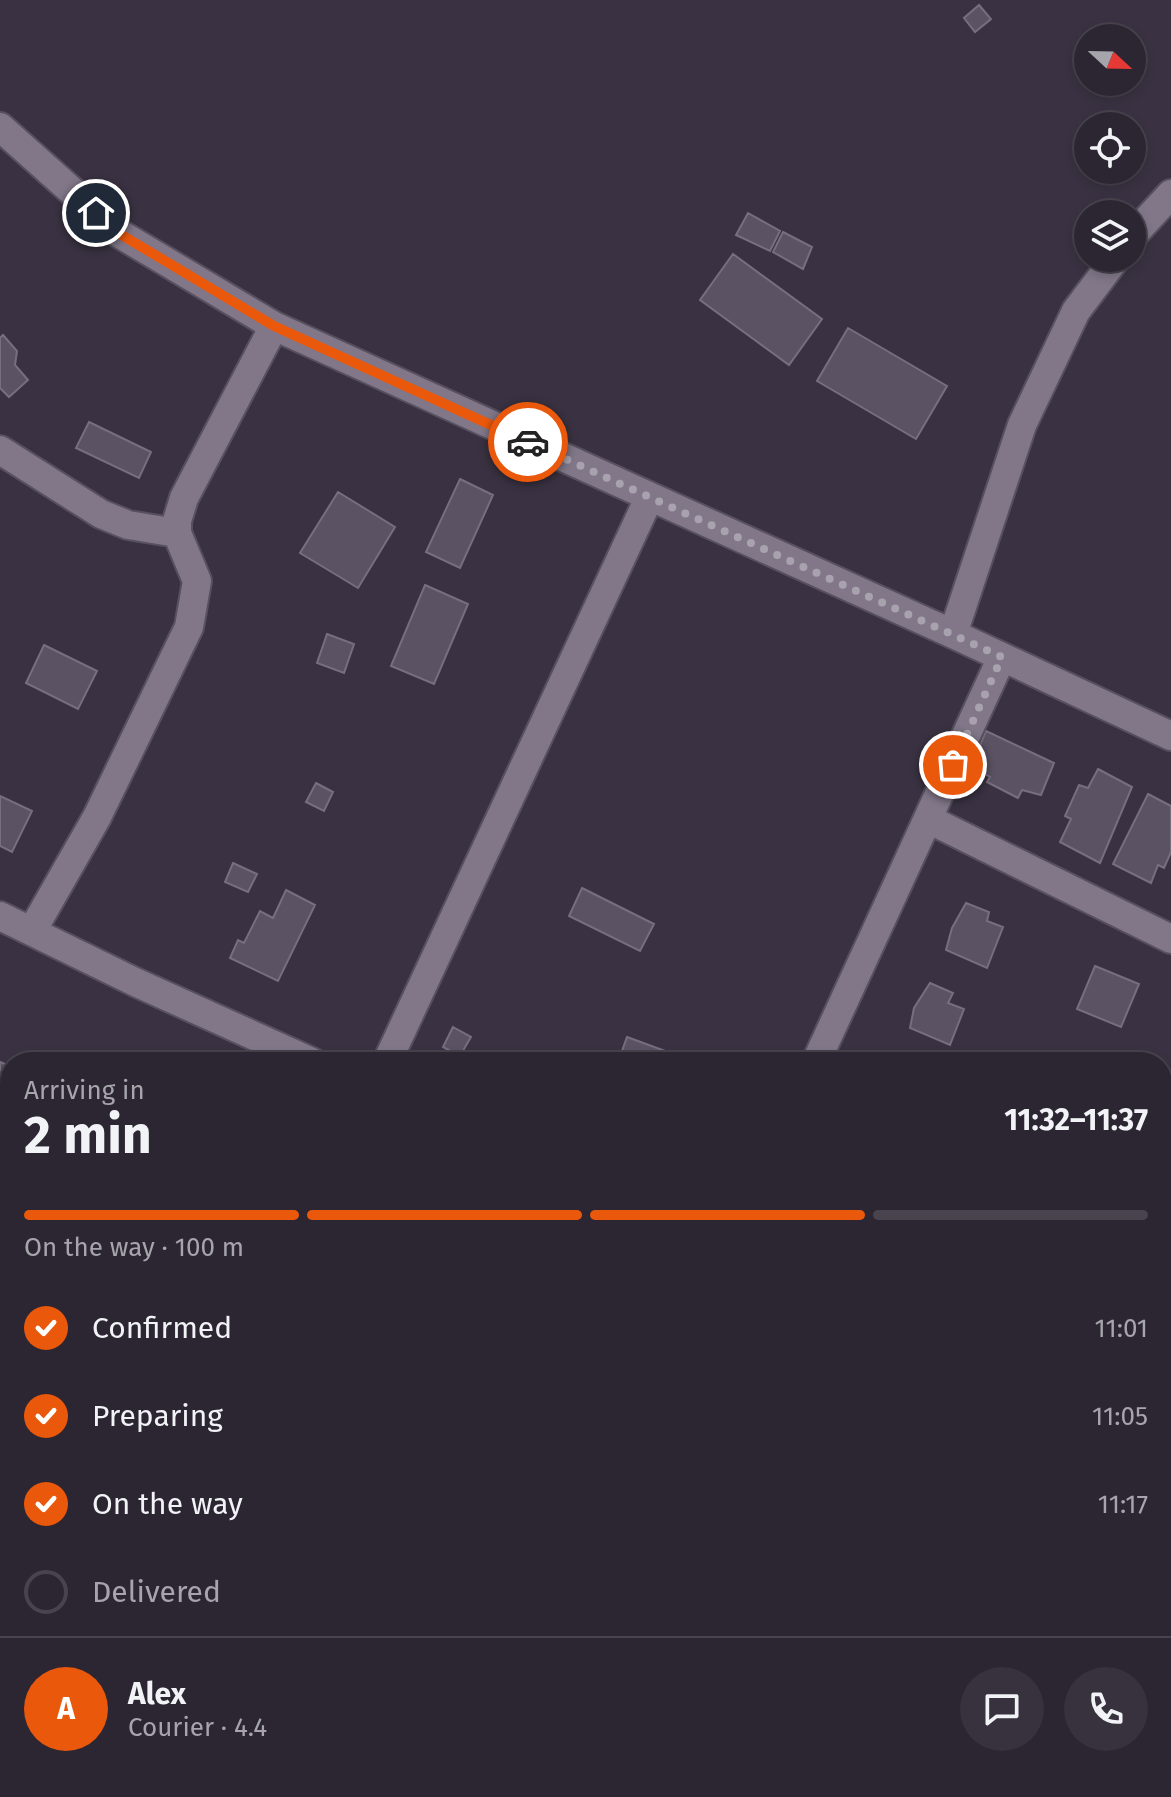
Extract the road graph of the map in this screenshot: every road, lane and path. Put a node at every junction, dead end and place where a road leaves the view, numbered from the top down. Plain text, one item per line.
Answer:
1 (0, 127) edge
2 (1171, 194) edge
3 (1146, 221) edge
4 (1105, 272) edge
5 (274, 326) junction
6 (0, 450) edge
7 (649, 498) junction
8 (177, 533) junction
9 (953, 634) junction
10 (1002, 657) junction
11 (1171, 736) edge
12 (928, 819) junction
13 (0, 916) edge
14 (32, 931) junction
15 (1171, 939) edge
16 (290, 1052) edge
17 (392, 1052) edge
18 (821, 1052) edge

1 - 5 street
2 - 3 street
4 - 9 street
5 - 7 street
5 - 8 street
6 - 8 street
7 - 9 street
7 - 17 street
8 - 14 street
9 - 10 street
10 - 11 street
10 - 12 street
12 - 15 street
12 - 18 street
13 - 14 street
14 - 16 street

